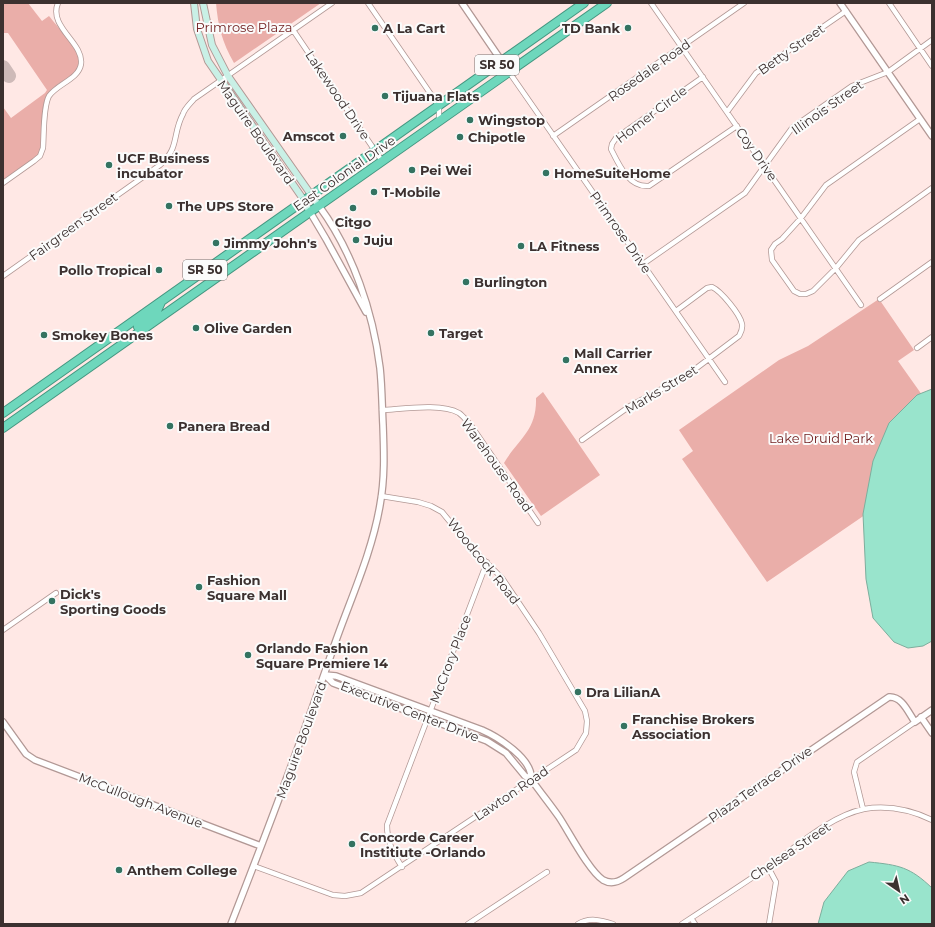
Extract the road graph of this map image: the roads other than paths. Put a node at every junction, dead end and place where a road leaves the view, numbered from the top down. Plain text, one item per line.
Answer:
1 (58, 3) edge
2 (194, 3) edge
3 (203, 3) edge
4 (332, 3) edge
5 (368, 3) edge
6 (462, 3) edge
7 (584, 3) edge
8 (607, 3) edge
9 (651, 3) edge
10 (744, 3) edge
11 (840, 3) edge
12 (888, 3) edge
13 (846, 11) junction
14 (293, 30) junction
15 (932, 40) edge
16 (682, 47) junction
17 (920, 48) junction
18 (502, 61) junction
19 (932, 66) edge
20 (509, 72) junction
21 (888, 72) junction
22 (228, 76) junction
23 (702, 77) junction
24 (221, 81) junction
25 (439, 106) junction
26 (727, 112) junction
27 (920, 119) junction
28 (439, 121) junction
29 (737, 126) junction
30 (553, 136) junction
31 (932, 136) edge
32 (376, 151) junction
33 (382, 161) junction
34 (765, 165) junction
35 (3, 184) edge
36 (932, 188) edge
37 (311, 196) junction
38 (304, 202) junction
39 (319, 206) junction
40 (310, 212) junction
41 (801, 218) junction
42 (226, 256) junction
43 (932, 262) edge
44 (643, 264) junction
45 (836, 268) junction
46 (3, 276) edge
47 (880, 299) dead end
48 (161, 302) junction
49 (861, 305) dead end
50 (676, 311) junction
51 (166, 314) junction
52 (369, 317) junction
53 (932, 337) edge
54 (130, 339) junction
55 (916, 348) dead end
56 (709, 359) junction
57 (50, 380) junction
58 (725, 382) dead end
59 (56, 391) junction
60 (382, 410) junction
61 (3, 413) edge
62 (3, 428) edge
63 (582, 440) dead end
64 (382, 496) junction
65 (538, 523) dead end
66 (487, 562) junction
67 (56, 593) dead end
68 (3, 630) edge
69 (325, 675) junction
70 (932, 710) edge
71 (431, 711) junction
72 (922, 717) junction
73 (428, 718) junction
74 (3, 722) edge
75 (915, 722) junction
76 (587, 730) joint
77 (932, 733) edge
78 (531, 779) junction
79 (863, 810) junction
80 (932, 820) edge
81 (261, 846) junction
82 (254, 866) junction
83 (402, 867) junction
84 (768, 867) junction
85 (547, 872) dead end
86 (598, 876) joint
87 (691, 918) junction
88 (230, 924) edge
89 (468, 924) edge
90 (578, 924) edge
91 (613, 924) edge
92 (682, 924) edge
93 (695, 924) edge
94 (769, 924) edge

1 - 35 street
2 - 24 main road, Maguire Boulevard
3 - 22 main road, Maguire Boulevard
4 - 14 street, Fairgreen Street
5 - 25 street
6 - 18 street, Primrose Drive
7 - 18 highway, East Colonial Drive / SR 50
8 - 20 highway, East Colonial Drive / SR 50
9 - 16 street, Coy Drive
10 - 16 street, Rosedale Road
11 - 13 street
12 - 17 street
13 - 21 street
13 - 26 street, Betty Street
14 - 22 street, Fairgreen Street
14 - 32 street, Lakewood Drive
15 - 17 street, Illinois Street
16 - 23 street, Coy Drive
16 - 30 street, Rosedale Road
17 - 19 street
17 - 21 street, Illinois Street
18 - 20 street, Primrose Drive
18 - 25 highway, East Colonial Drive / SR 50
20 - 28 highway, East Colonial Drive / SR 50
20 - 30 street, Primrose Drive
21 - 27 street
21 - 34 street, Illinois Street
22 - 24 street, Fairgreen Street
22 - 37 main road, Maguire Boulevard
23 - 26 street, Coy Drive
23 - 29 street, Homer Circle
24 - 38 main road, Maguire Boulevard
24 - 46 street, Fairgreen Street
25 - 28 street
25 - 32 highway, East Colonial Drive / SR 50
26 - 29 street, Coy Drive
27 - 31 street
27 - 41 street
28 - 33 highway, East Colonial Drive / SR 50
29 - 34 street, Coy Drive
30 - 44 street, Primrose Drive
32 - 33 street, Lakewood Drive
32 - 37 highway, East Colonial Drive / SR 50
33 - 39 highway, East Colonial Drive / SR 50
34 - 41 street, Coy Drive
34 - 44 street, Illinois Street
36 - 45 street
37 - 38 highway, East Colonial Drive / SR 50
37 - 39 main road, Maguire Boulevard
38 - 40 main road, Maguire Boulevard
38 - 42 highway, East Colonial Drive / SR 50
39 - 40 highway, East Colonial Drive / SR 50
39 - 52 street, Maguire Boulevard
40 - 51 highway, East Colonial Drive / SR 50
40 - 52 street, Maguire Boulevard
41 - 45 street, Coy Drive
41 - 45 street
42 - 48 highway, East Colonial Drive / SR 50
42 - 51 highway
43 - 47 street
44 - 50 street, Primrose Drive
45 - 49 street, Coy Drive
48 - 54 highway
48 - 57 highway, East Colonial Drive / SR 50
50 - 56 street, Primrose Drive
50 - 56 street, Marks Street
51 - 54 highway, East Colonial Drive / SR 50
52 - 60 street, Maguire Boulevard
53 - 55 street
54 - 59 highway, East Colonial Drive / SR 50
56 - 58 street, Primrose Drive
56 - 63 street, Marks Street
57 - 59 street
57 - 61 highway, East Colonial Drive / SR 50
59 - 62 highway, East Colonial Drive / SR 50
60 - 64 street, Maguire Boulevard
60 - 65 street, Warehouse Road
64 - 66 street, Woodcock Road
64 - 69 street, Maguire Boulevard
66 - 71 street, McCrory Place
66 - 76 street, Woodcock Road
67 - 68 street
69 - 71 street, Executive Center Drive
69 - 73 street, Executive Center Drive
69 - 81 street, Maguire Boulevard
70 - 72 street
71 - 73 street, McCrory Place
71 - 78 street, Executive Center Drive
72 - 75 street
72 - 77 street
73 - 78 street, Executive Center Drive
73 - 83 street, McCrory Place
74 - 81 street, McCullough Avenue
75 - 79 street
75 - 86 street, Plaza Terrace Drive
76 - 78 street, Lawton Road
78 - 83 street, Lawton Road
78 - 86 street, Executive Center Drive
79 - 80 street, Chelsea Street
79 - 84 street, Chelsea Street
81 - 82 street, Maguire Boulevard
82 - 83 street, Lawton Road
82 - 88 street, Maguire Boulevard
84 - 87 street, Chelsea Street
84 - 94 street
85 - 89 street
87 - 92 street, Chelsea Street
87 - 93 street
90 - 91 street

